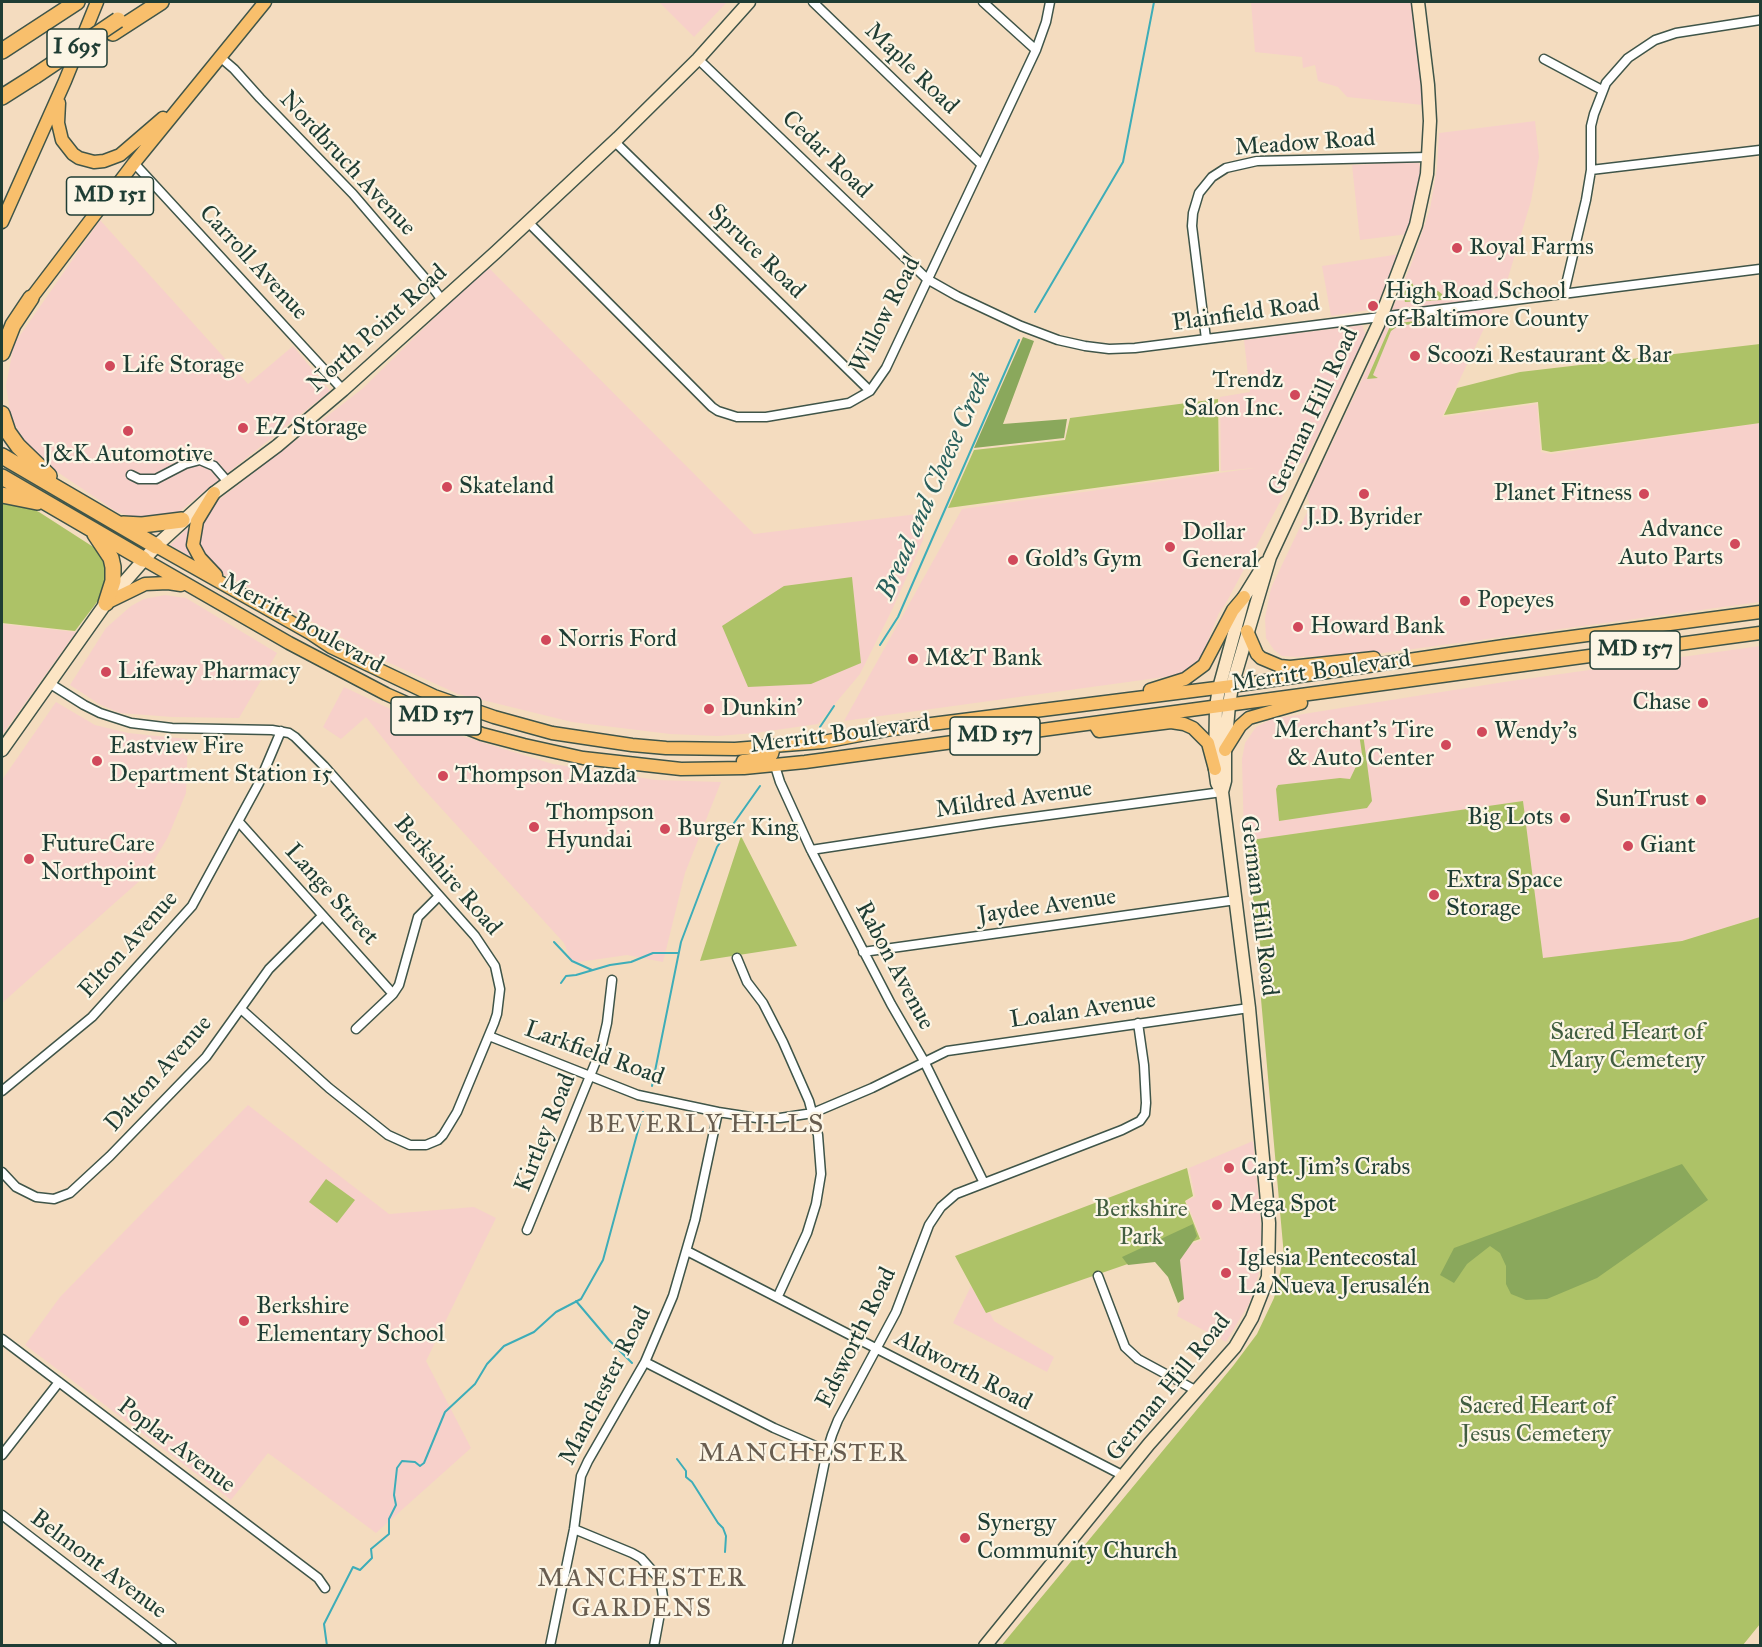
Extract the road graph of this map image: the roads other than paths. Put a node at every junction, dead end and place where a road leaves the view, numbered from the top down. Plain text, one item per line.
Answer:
1 (96, 2) edge
2 (142, 2) edge
3 (161, 2) edge
4 (265, 2) edge
5 (748, 2) edge
6 (813, 2) edge
7 (983, 2) edge
8 (1050, 2) edge
9 (1418, 2) edge
10 (72, 5) edge
11 (1761, 20) edge
12 (115, 26) junction
13 (1036, 50) junction
14 (2, 51) edge
15 (220, 57) junction
16 (698, 59) junction
17 (1544, 59) dead end
18 (65, 81) junction
19 (193, 90) junction
20 (1602, 90) junction
21 (2, 97) edge
22 (615, 142) junction
23 (1761, 150) edge
24 (1428, 157) junction
25 (134, 163) junction
26 (981, 164) junction
27 (1591, 170) junction
28 (2, 222) edge
29 (529, 223) junction
30 (1761, 269) edge
31 (927, 279) junction
32 (1564, 293) junction
33 (31, 298) junction
34 (442, 300) junction
35 (1382, 316) junction
36 (2, 337) edge
37 (1206, 339) junction
38 (2, 353) edge
39 (343, 390) junction
40 (870, 391) junction
41 (2, 414) edge
42 (2, 456) edge
43 (131, 475) dead end
44 (2, 477) edge
45 (227, 482) junction
46 (214, 493) junction
47 (2, 495) edge
48 (71, 496) junction
49 (49, 504) junction
50 (182, 520) junction
51 (118, 524) junction
52 (94, 531) junction
53 (156, 546) junction
54 (1269, 557) junction
55 (143, 559) junction
56 (189, 586) junction
57 (233, 589) junction
58 (1244, 597) junction
59 (106, 603) junction
60 (1761, 612) edge
61 (1247, 631) junction
62 (1761, 633) edge
63 (1386, 664) junction
64 (49, 682) junction
65 (1232, 686) junction
66 (1218, 688) junction
67 (1341, 690) junction
68 (1141, 697) junction
69 (1222, 706) junction
70 (1094, 723) junction
71 (281, 731) junction
72 (823, 742) junction
73 (774, 747) junction
74 (2, 750) edge
75 (1225, 750) junction
76 (775, 766) junction
77 (710, 769) junction
78 (1215, 769) junction
79 (1222, 792) junction
80 (239, 822) junction
81 (811, 850) junction
82 (439, 896) junction
83 (1236, 900) junction
84 (322, 916) junction
85 (863, 952) junction
86 (737, 958) dead end
87 (612, 980) dead end
88 (393, 994) junction
89 (1249, 1008) junction
90 (241, 1009) junction
91 (1138, 1023) junction
92 (356, 1029) dead end
93 (489, 1036) junction
94 (924, 1061) junction
95 (591, 1077) junction
96 (2, 1091) edge
97 (718, 1112) junction
98 (813, 1113) junction
99 (2, 1172) edge
100 (984, 1183) junction
101 (527, 1230) dead end
102 (687, 1251) junction
103 (1098, 1276) dead end
104 (778, 1296) junction
105 (2, 1338) edge
106 (876, 1348) junction
107 (645, 1362) junction
108 (59, 1382) junction
109 (1197, 1391) junction
110 (827, 1451) junction
111 (2, 1455) edge
112 (1124, 1476) junction
113 (2, 1515) edge
114 (574, 1529) junction
115 (325, 1588) dead end
116 (172, 1646) edge
117 (550, 1646) edge
118 (654, 1646) edge
119 (786, 1646) edge
120 (985, 1646) edge

1 - 18 main road
2 - 12 highway, I 695
3 - 12 highway
4 - 15 main road, MD 151
5 - 16 street, North Point Road
6 - 26 street, Maple Road
7 - 13 street
8 - 13 street, Willow Road
9 - 24 street, German Hill Road
10 - 14 highway, I 695
11 - 20 street
12 - 21 highway, I 695, bridge
13 - 26 street, Willow Road
15 - 19 main road, MD 151
15 - 34 street, Nordbruch Avenue
16 - 22 street, North Point Road
16 - 31 street, Cedar Road
17 - 20 street
18 - 19 main road
18 - 28 main road
19 - 25 main road, MD 151
20 - 27 street
22 - 29 street, North Point Road
22 - 40 street, Spruce Road
23 - 27 street
24 - 35 street, German Hill Road
24 - 37 street, Meadow Road
25 - 33 main road, MD 151
25 - 39 street, Carroll Avenue
26 - 31 street, Willow Road
27 - 32 street
29 - 34 street, North Point Road
29 - 40 street, Willow Road
30 - 32 street, Plainfield Road
31 - 37 street, Plainfield Road
31 - 40 street, Willow Road
32 - 35 street, Plainfield Road
33 - 36 main road, MD 151
33 - 38 highway
34 - 39 street, North Point Road
35 - 37 street, Plainfield Road
35 - 54 street, German Hill Road
39 - 45 street, North Point Road
41 - 48 highway
42 - 48 highway
43 - 45 street
44 - 49 highway
45 - 46 street, North Point Road
46 - 50 street, North Point Road
46 - 57 main road
47 - 49 highway
48 - 51 highway
49 - 52 highway
50 - 51 highway
50 - 53 street, North Point Road
51 - 53 highway
52 - 55 highway
52 - 59 highway
53 - 55 street, North Point Road
53 - 57 main road, Merritt Boulevard / MD 157
54 - 58 street, German Hill Road
54 - 61 street, German Hill Road
55 - 56 main road, Merritt Boulevard / MD 157
55 - 59 street, North Point Road
56 - 59 main road
56 - 77 main road, Merritt Boulevard / MD 157
57 - 73 main road, Merritt Boulevard / MD 157
58 - 66 street, German Hill Road
58 - 68 main road
59 - 64 street, North Point Road
60 - 63 main road, Merritt Boulevard / MD 157
61 - 63 main road
61 - 65 street, German Hill Road
62 - 67 main road, Merritt Boulevard / MD 157
63 - 65 main road, Merritt Boulevard / MD 157
64 - 71 street
64 - 74 street, North Point Road
65 - 66 main road, Merritt Boulevard / MD 157
65 - 69 street, German Hill Road
66 - 68 main road, Merritt Boulevard / MD 157
66 - 69 street, German Hill Road
67 - 69 main road, Merritt Boulevard / MD 157
67 - 75 main road
68 - 72 main road, Merritt Boulevard / MD 157
69 - 70 main road, Merritt Boulevard / MD 157
69 - 75 street, German Hill Road
69 - 78 street, German Hill Road
70 - 76 main road, Merritt Boulevard / MD 157
70 - 78 main road
71 - 80 street, Elton Avenue
71 - 82 street, Berkshire Road
72 - 73 main road, Merritt Boulevard / MD 157
72 - 76 main road
73 - 77 main road
75 - 79 street, German Hill Road
76 - 77 main road, Merritt Boulevard / MD 157
76 - 81 street, Rabon Avenue
78 - 79 street, German Hill Road
79 - 81 street, Mildred Avenue
79 - 83 street, German Hill Road
80 - 84 street, Lange Street
80 - 96 street, Elton Avenue
81 - 85 street, Rabon Avenue
82 - 88 street
82 - 93 street, Berkshire Road
83 - 85 street, Jaydee Avenue
83 - 89 street, German Hill Road
84 - 88 street, Lange Street
84 - 90 street, Dalton Avenue
85 - 94 street, Rabon Avenue
86 - 98 street
87 - 95 street, Kirtley Road
88 - 92 street
89 - 91 street, Loalan Avenue
89 - 109 street, German Hill Road
90 - 93 street, Berkshire Road
90 - 99 street, Dalton Avenue
91 - 94 street, Loalan Avenue
91 - 100 street, Edsworth Road
93 - 95 street, Larkfield Road
94 - 98 street, Larkfield Road
94 - 100 street, Rabon Avenue
95 - 97 street, Larkfield Road
95 - 101 street, Kirtley Road
97 - 98 street, Larkfield Road
97 - 102 street, Manchester Road
98 - 104 street
100 - 106 street, Edsworth Road
102 - 104 street, Aldworth Road
102 - 107 street, Manchester Road
103 - 109 street
104 - 106 street, Aldworth Road
105 - 108 street, Poplar Avenue
106 - 110 street, Edsworth Road
106 - 112 street, Aldworth Road
107 - 110 street
107 - 114 street, Manchester Road
108 - 111 street
108 - 115 street, Poplar Avenue
109 - 112 street, German Hill Road
110 - 119 street, Edsworth Road
112 - 120 street, German Hill Road
113 - 116 street, Belmont Avenue
114 - 117 street, Manchester Road
114 - 118 street

